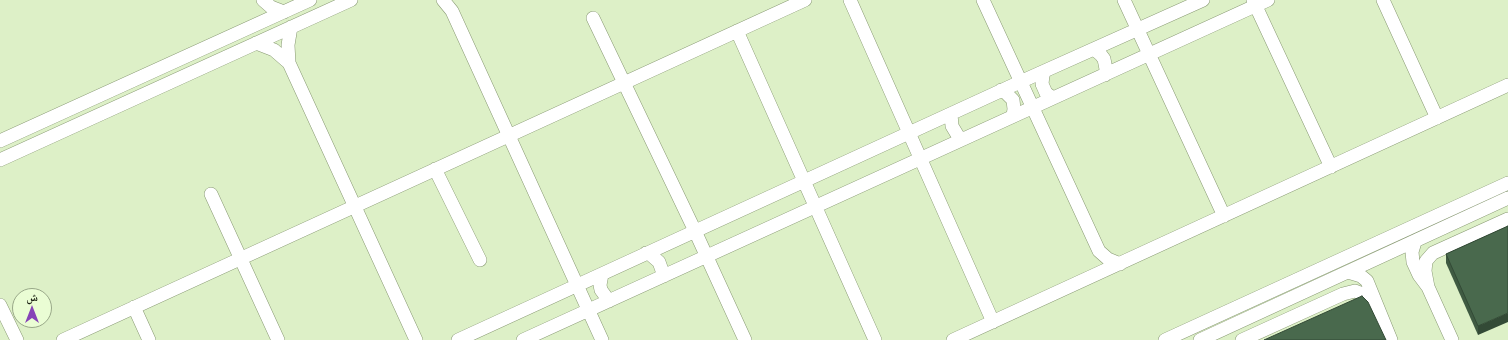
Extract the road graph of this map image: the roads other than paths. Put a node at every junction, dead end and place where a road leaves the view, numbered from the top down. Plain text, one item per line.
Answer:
1 (259, 0) edge
2 (263, 0) edge
3 (310, 0) edge
4 (351, 0) edge
5 (442, 0) edge
6 (805, 0) edge
7 (850, 0) edge
8 (983, 0) edge
9 (1124, 0) edge
10 (1202, 0) edge
11 (1268, 0) edge
12 (1383, 0) edge
13 (1254, 3) edge
14 (451, 6) edge
15 (284, 12) junction
16 (593, 18) dead end
17 (256, 24) junction
18 (291, 27) junction
19 (1138, 29) junction
20 (737, 31) junction
21 (256, 43) junction
22 (1094, 49) junction
23 (1150, 54) junction
24 (289, 63) junction
25 (1045, 71) junction
26 (1105, 74) junction
27 (1020, 82) junction
28 (624, 83) junction
29 (1508, 85) edge
30 (1001, 90) junction
31 (1053, 98) junction
32 (1032, 108) junction
33 (950, 114) junction
34 (1012, 116) junction
35 (1437, 118) junction
36 (909, 133) junction
37 (508, 135) junction
38 (963, 139) junction
39 (0, 141) edge
40 (920, 158) junction
41 (0, 160) edge
42 (1331, 168) junction
43 (435, 169) junction
44 (804, 181) junction
45 (1508, 183) edge
46 (211, 194) dead end
47 (1508, 198) edge
48 (354, 206) junction
49 (816, 206) junction
50 (1224, 216) junction
51 (1508, 219) edge
52 (695, 231) junction
53 (1415, 242) junction
54 (1099, 251) junction
55 (646, 253) junction
56 (706, 256) junction
57 (240, 258) junction
58 (480, 260) dead end
59 (1120, 264) junction
60 (1348, 272) junction
61 (602, 274) junction
62 (1098, 275) junction
63 (664, 276) junction
64 (577, 285) junction
65 (1428, 287) junction
66 (609, 301) junction
67 (0, 305) edge
68 (134, 307) junction
69 (1376, 307) junction
70 (588, 310) junction
71 (993, 322) junction
72 (17, 340) edge
73 (64, 340) edge
74 (149, 340) edge
75 (278, 340) edge
76 (416, 340) edge
77 (458, 340) edge
78 (523, 340) edge
79 (602, 340) edge
80 (745, 340) edge
81 (875, 340) edge
82 (953, 340) edge
83 (1165, 340) edge
84 (1200, 340) edge
85 (1242, 340) edge
86 (1391, 340) edge
87 (1452, 340) edge

1 - 17 street
2 - 15 street
3 - 15 street
4 - 18 street
5 - 14 street
6 - 20 street
7 - 36 street
8 - 27 street
9 - 19 street
10 - 19 street
11 - 13 street
12 - 35 street
13 - 23 street
13 - 42 street
14 - 37 street
15 - 17 street
16 - 28 street
17 - 39 street
18 - 21 street
18 - 24 street
19 - 22 street
19 - 23 street
20 - 28 street
20 - 44 street
21 - 24 street
21 - 41 street
22 - 25 street
22 - 26 street
23 - 26 street
23 - 50 street
24 - 48 street
25 - 27 street
25 - 31 street
26 - 31 street
27 - 30 street
27 - 32 street
28 - 37 street
28 - 52 street
29 - 35 street
30 - 33 street
30 - 34 street
31 - 32 street
32 - 34 street
32 - 54 street
33 - 36 street
33 - 38 street
34 - 38 street
35 - 42 street
36 - 40 street
36 - 44 street
37 - 43 street
37 - 64 street
38 - 40 street
40 - 49 street
40 - 71 street
42 - 50 street
43 - 48 street
43 - 58 street
44 - 49 street
44 - 52 street
45 - 83 street
46 - 57 street
47 - 53 street
48 - 57 street
48 - 76 street
49 - 56 street
49 - 81 street
50 - 59 street
51 - 65 street
52 - 55 street
52 - 56 street
53 - 60 street
53 - 65 street
54 - 59 street
54 - 62 street
55 - 61 street
55 - 63 street
56 - 63 street
56 - 80 street
57 - 68 street
57 - 75 street
59 - 62 street
60 - 69 street
60 - 84 street
61 - 64 street
61 - 66 street
62 - 71 street
63 - 66 street
64 - 70 street
64 - 77 street
65 - 87 street
66 - 70 street
67 - 72 street
68 - 73 street
68 - 74 street
69 - 85 street
69 - 86 street
70 - 78 street
70 - 79 street
71 - 82 street

